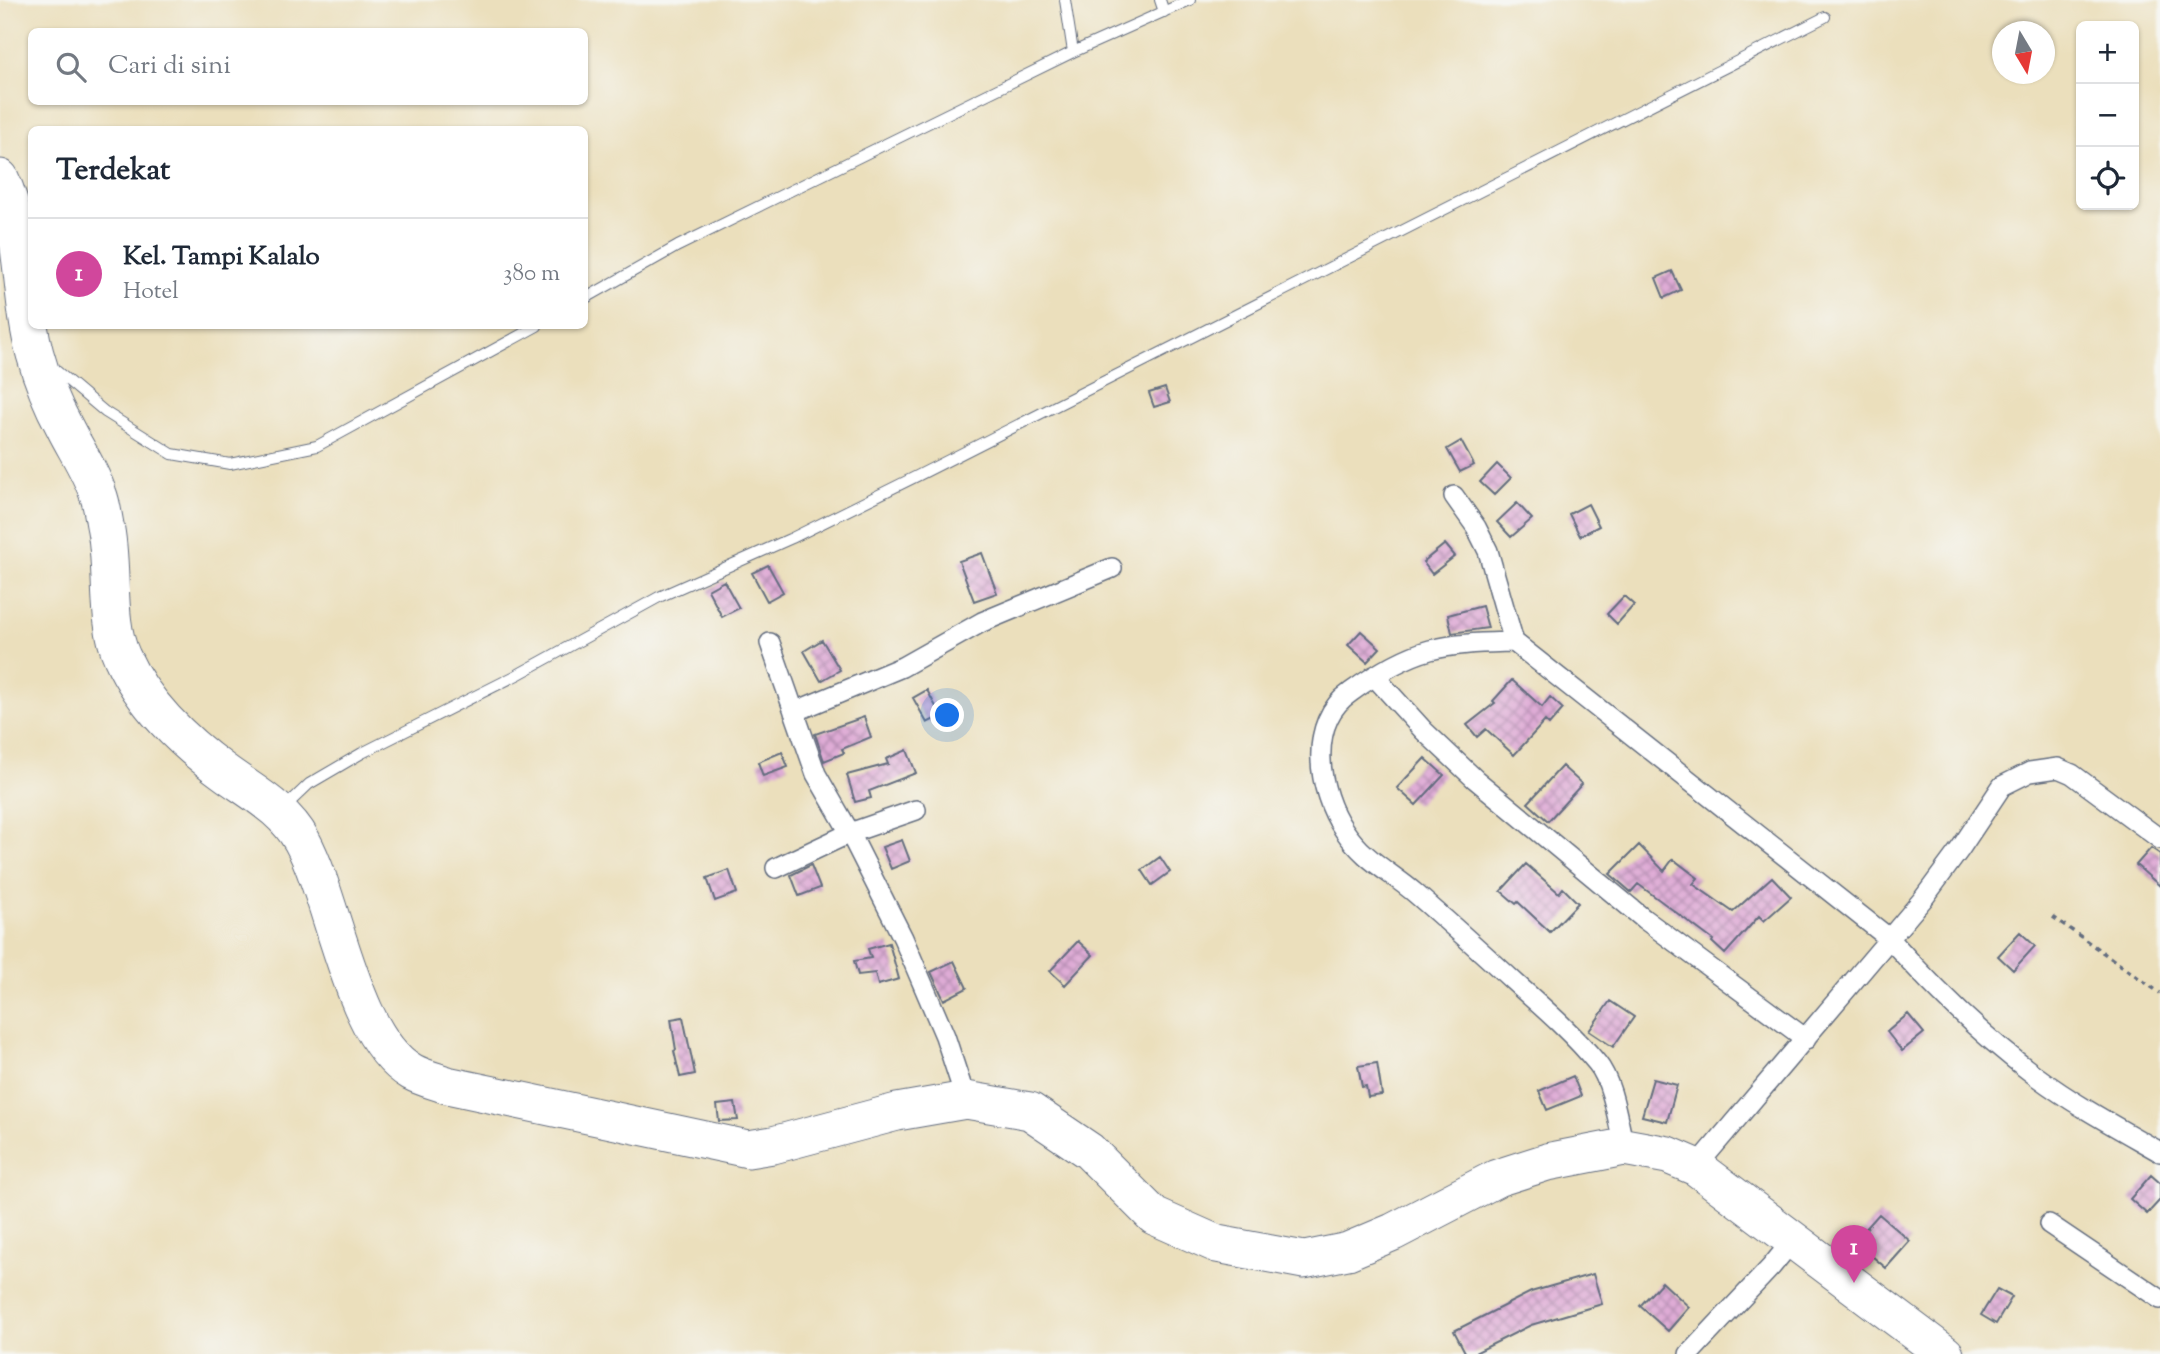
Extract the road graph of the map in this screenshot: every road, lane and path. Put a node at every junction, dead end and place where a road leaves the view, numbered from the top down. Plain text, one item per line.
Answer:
1 (1065, 0) edge
2 (1160, 0) edge
3 (1191, 0) edge
4 (1164, 12) junction
5 (1825, 17) dead end
6 (1073, 52) junction
7 (0, 177) edge
8 (588, 297) edge
9 (28, 310) edge
10 (31, 329) edge
11 (532, 329) edge
12 (34, 352) junction
13 (1454, 496) dead end
14 (1112, 568) dead end
15 (1514, 642) junction
16 (770, 643) dead end
17 (1374, 676) junction
18 (794, 712) junction
19 (916, 810) dead end
20 (280, 812) junction
21 (850, 833) junction
22 (2160, 839) edge
23 (776, 868) dead end
24 (2053, 917) dead end
25 (1890, 939) junction
26 (2160, 993) edge
27 (1806, 1039) junction
28 (966, 1100) junction
29 (1624, 1147) junction
30 (2160, 1152) edge
31 (1696, 1167) junction
32 (2049, 1224) dead end
33 (1793, 1240) junction
34 (2160, 1299) edge
35 (1689, 1354) edge
36 (1945, 1354) edge

1 - 6 lane
2 - 4 lane
3 - 4 lane
4 - 6 lane
5 - 20 lane
6 - 8 lane
7 - 9 highway
10 - 12 highway
11 - 12 lane
12 - 20 highway
13 - 15 street
14 - 18 street
15 - 17 street
15 - 25 street
16 - 18 street
17 - 27 street
17 - 29 street
18 - 21 street
19 - 21 street
20 - 28 highway
21 - 23 street
21 - 28 street
22 - 25 street
24 - 26 path
25 - 27 street
25 - 30 street
27 - 31 street
28 - 29 highway
29 - 31 highway
31 - 33 highway
32 - 34 street
33 - 35 street
33 - 36 highway

